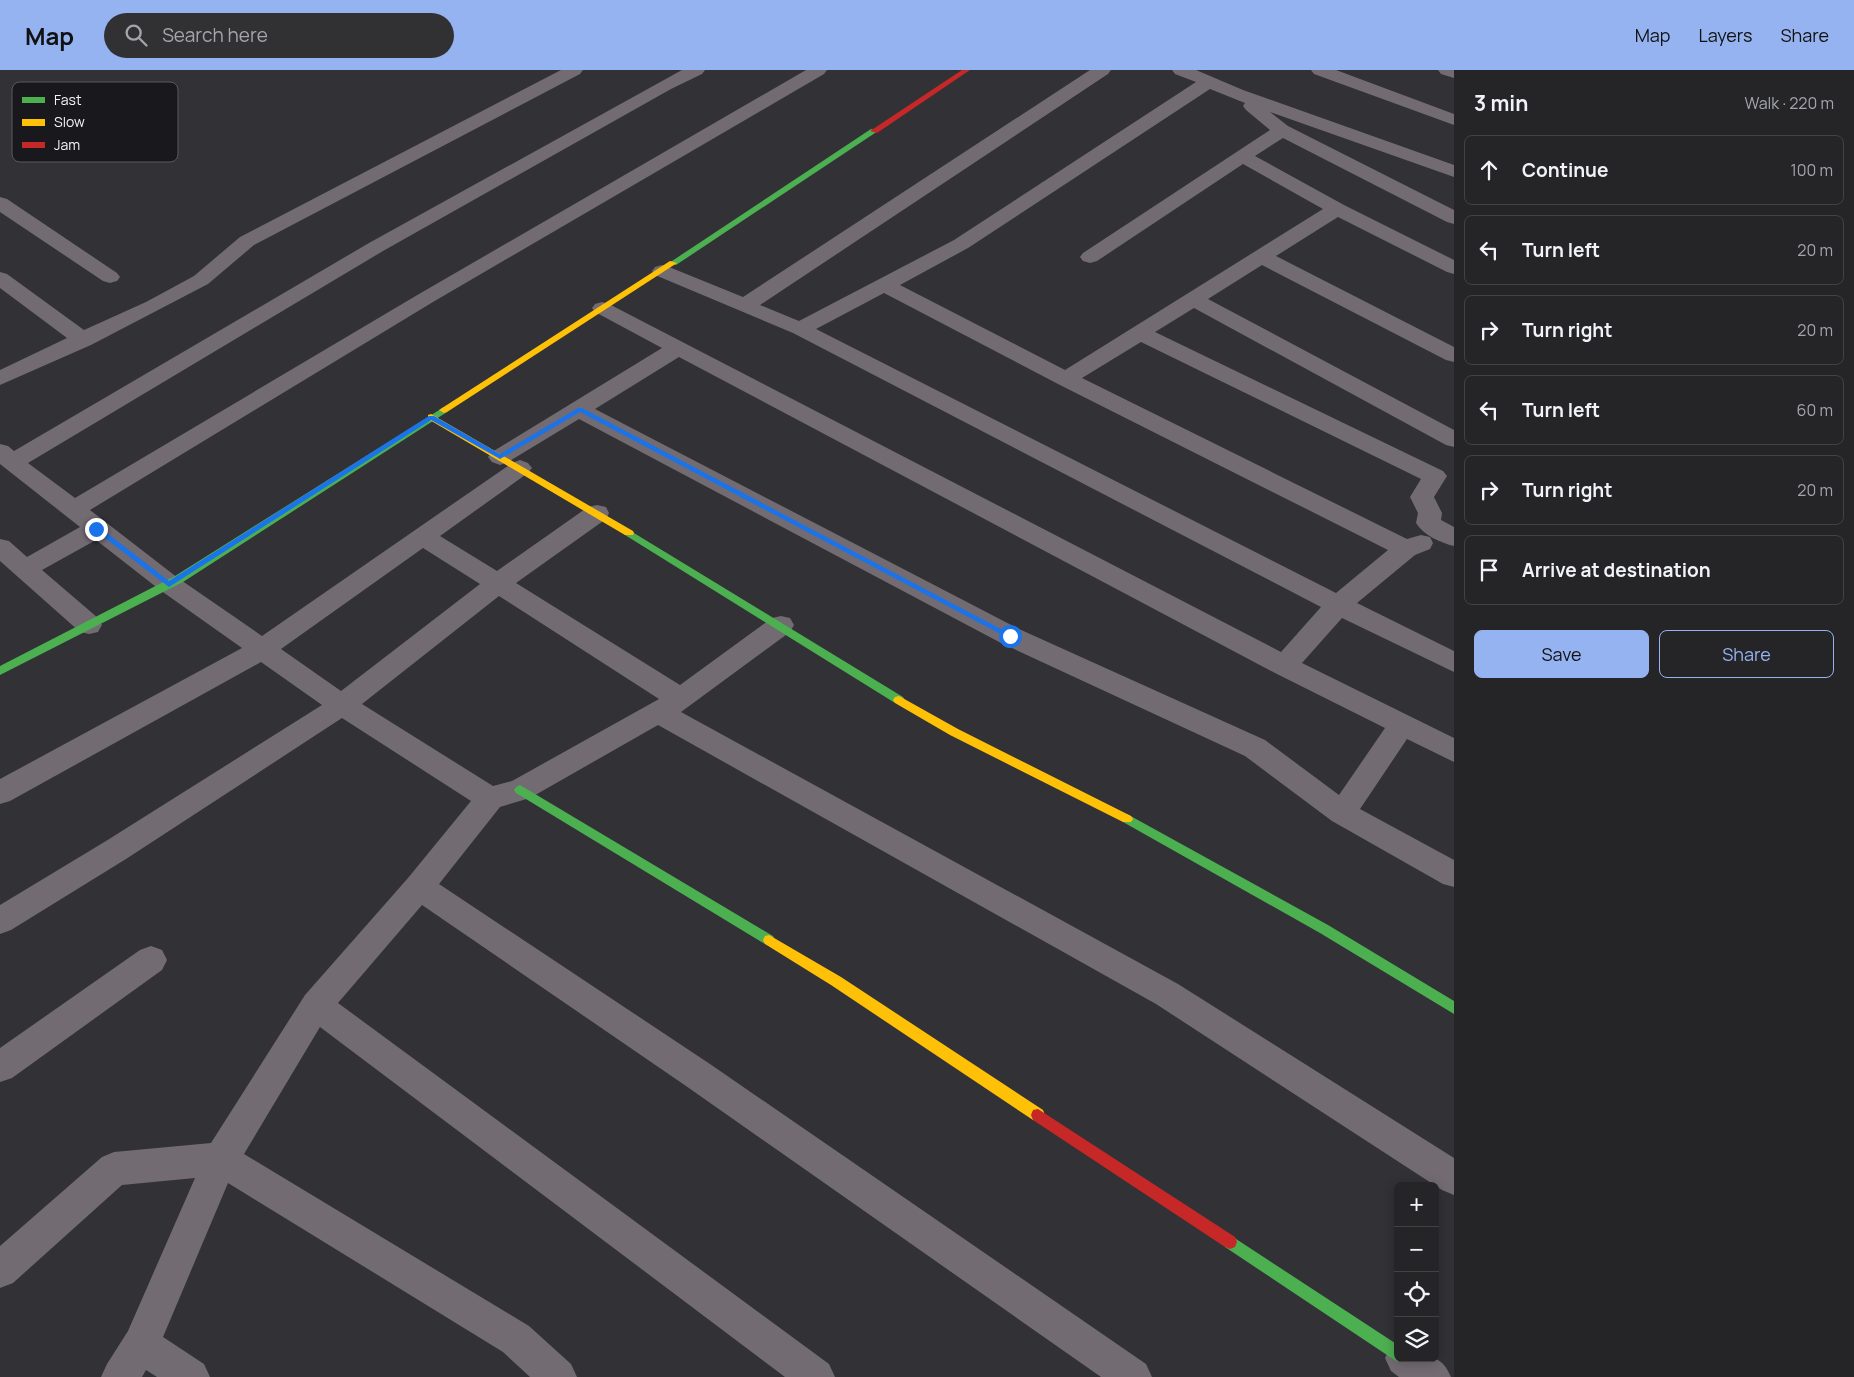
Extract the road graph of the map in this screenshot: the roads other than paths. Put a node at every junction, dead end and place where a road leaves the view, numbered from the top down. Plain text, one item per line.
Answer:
1 (574, 70) edge
2 (696, 70) edge
3 (818, 70) edge
4 (967, 70) edge
5 (1102, 70) edge
6 (1181, 70) edge
7 (1320, 70) edge
8 (1447, 70) edge
9 (1454, 73) edge
10 (1208, 82) junction
11 (1237, 94) junction
12 (1454, 120) edge
13 (1282, 130) junction
14 (1243, 157) junction
15 (1454, 171) edge
16 (0, 203) edge
17 (1337, 209) junction
18 (1454, 218) edge
19 (1090, 257) dead end
20 (1262, 257) junction
21 (1454, 268) edge
22 (662, 271) junction
23 (110, 276) dead end
24 (0, 278) edge
25 (884, 285) junction
26 (1193, 299) junction
27 (745, 305) junction
28 (602, 308) junction
29 (800, 329) junction
30 (1140, 333) junction
31 (83, 340) junction
32 (678, 348) junction
33 (1454, 355) edge
34 (0, 378) edge
35 (1066, 379) junction
36 (580, 410) junction
37 (431, 417) junction
38 (1454, 440) edge
39 (6, 456) edge
40 (510, 462) junction
41 (73, 510) junction
42 (596, 512) junction
43 (96, 529) junction
44 (422, 536) junction
45 (1450, 536) edge
46 (0, 547) edge
47 (1406, 549) junction
48 (24, 569) junction
49 (169, 584) junction
50 (497, 584) junction
51 (1338, 606) junction
52 (89, 625) junction
53 (781, 625) junction
54 (262, 649) junction
55 (1454, 662) edge
56 (1284, 666) junction
57 (0, 671) edge
58 (342, 705) junction
59 (669, 705) junction
60 (1402, 724) junction
61 (1454, 752) edge
62 (0, 793) edge
63 (505, 794) junction
64 (1342, 813) junction
65 (1454, 875) edge
66 (419, 887) junction
67 (0, 921) edge
68 (150, 960) dead end
69 (316, 1005) junction
70 (1454, 1008) edge
71 (0, 1067) edge
72 (221, 1159) junction
73 (1454, 1178) edge
74 (0, 1270) edge
75 (141, 1344) junction
76 (1394, 1351) edge
77 (1410, 1362) edge
78 (120, 1377) edge
79 (191, 1377) edge
80 (558, 1377) edge
81 (816, 1377) edge
82 (1133, 1377) edge
83 (1432, 1377) edge

1 - 31 street
2 - 39 street
3 - 41 street
4 - 22 street
5 - 27 street
6 - 10 street
7 - 12 street
8 - 9 street
10 - 11 street
10 - 25 street
11 - 13 street
11 - 15 street
13 - 14 street
13 - 18 street
14 - 17 street
14 - 19 street
16 - 23 street
17 - 20 street
17 - 21 street
20 - 26 street
20 - 33 street
22 - 27 street
22 - 28 street
24 - 31 street
25 - 29 street
25 - 35 street
26 - 30 street
26 - 38 street
27 - 29 street
28 - 32 street
28 - 37 street
29 - 51 street
30 - 35 street
30 - 45 street
31 - 34 street
32 - 36 street
32 - 56 street
35 - 47 street
36 - 40 street
36 - 64 street
37 - 40 street
37 - 49 street
39 - 41 street
40 - 42 street
40 - 44 street
41 - 43 street
42 - 50 street
42 - 53 street
43 - 48 street
43 - 49 street
44 - 50 street
44 - 54 street
45 - 47 street
46 - 48 street
47 - 51 street
48 - 52 street
49 - 52 street
49 - 54 street
50 - 58 street
50 - 59 street
51 - 55 street
51 - 56 street
52 - 57 street
53 - 59 street
53 - 70 street
54 - 58 street
54 - 62 street
56 - 60 street
58 - 63 street
58 - 67 street
59 - 63 street
59 - 73 street
60 - 61 street
60 - 64 street
63 - 66 street
63 - 76 street
64 - 65 street
66 - 69 street
66 - 82 street
68 - 71 street
69 - 72 street
69 - 81 street
72 - 74 street
72 - 75 street
72 - 80 street
75 - 78 street
75 - 79 street
77 - 83 street

